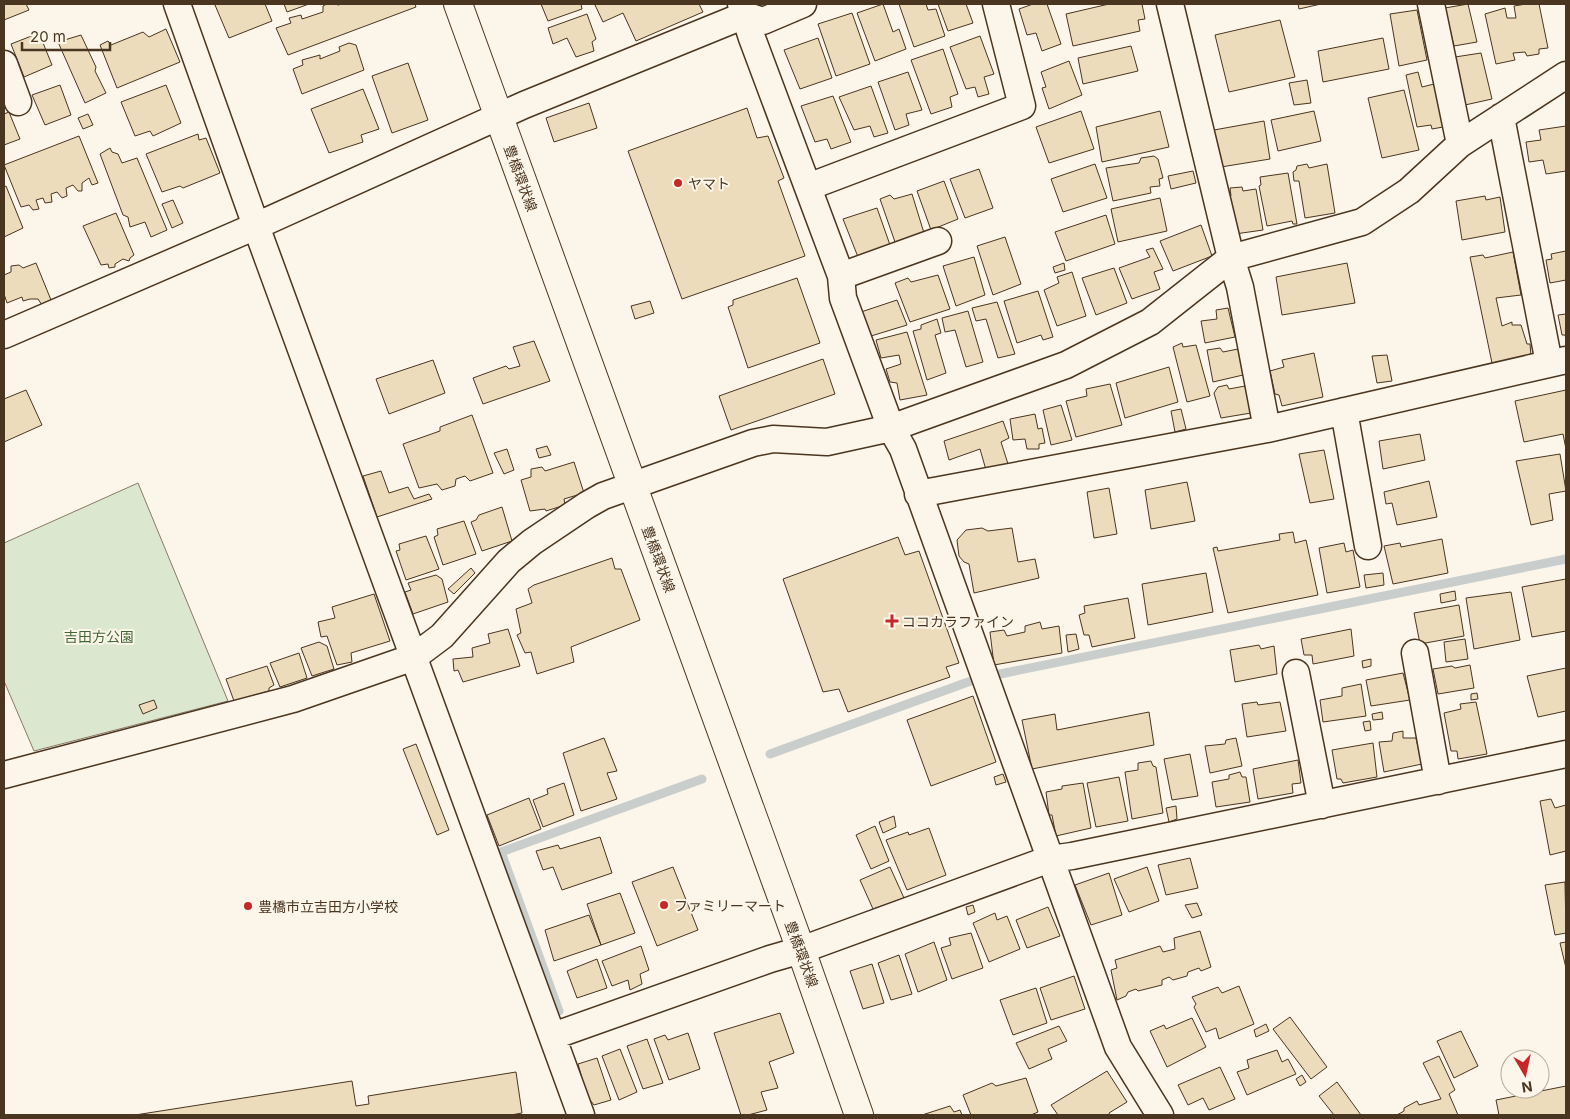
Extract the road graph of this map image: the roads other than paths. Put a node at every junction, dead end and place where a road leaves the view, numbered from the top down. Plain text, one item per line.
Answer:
1 (177, 4) edge
2 (458, 4) edge
3 (802, 4) edge
4 (996, 4) edge
5 (1170, 4) edge
6 (1431, 4) edge
7 (743, 9) edge
8 (4, 64) edge
9 (1566, 75) edge
10 (18, 102) dead end
11 (499, 117) junction
12 (1501, 118) junction
13 (1460, 144) junction
14 (808, 187) junction
15 (256, 226) junction
16 (938, 241) dead end
17 (1231, 258) junction
18 (842, 276) junction
19 (4, 335) edge
20 (1558, 362) edge
21 (1344, 411) junction
22 (891, 428) junction
23 (1267, 429) junction
24 (632, 485) junction
25 (918, 494) junction
26 (1368, 546) dead end
27 (1415, 653) dead end
28 (414, 657) junction
29 (1296, 673) dead end
30 (1566, 754) edge
31 (4, 775) edge
32 (1438, 781) junction
33 (1322, 805) junction
34 (1050, 859) junction
35 (801, 950) junction
36 (552, 1036) junction
37 (582, 1115) edge
38 (859, 1115) edge
39 (1160, 1115) edge

1 - 15 street
2 - 11 main road, 豊橋環状線
3 - 7 street
4 - 14 street
5 - 17 street
6 - 13 street
7 - 11 street
7 - 14 street
8 - 10 street
9 - 12 street
11 - 15 street
11 - 24 main road, 豊橋環状線
12 - 13 street
12 - 20 street
13 - 17 street
14 - 18 street
15 - 19 street
15 - 28 street
16 - 18 street
17 - 22 street
17 - 23 street
18 - 22 street
20 - 21 street
21 - 23 street
21 - 26 street
22 - 24 street
22 - 25 street
23 - 25 street
24 - 28 street
24 - 35 main road, 豊橋環状線
25 - 34 street
27 - 32 street
28 - 31 street
28 - 36 street
29 - 33 street
30 - 32 street
32 - 33 street
33 - 34 street
34 - 35 street
34 - 39 street
35 - 36 street
35 - 38 main road, 豊橋環状線
36 - 37 street

